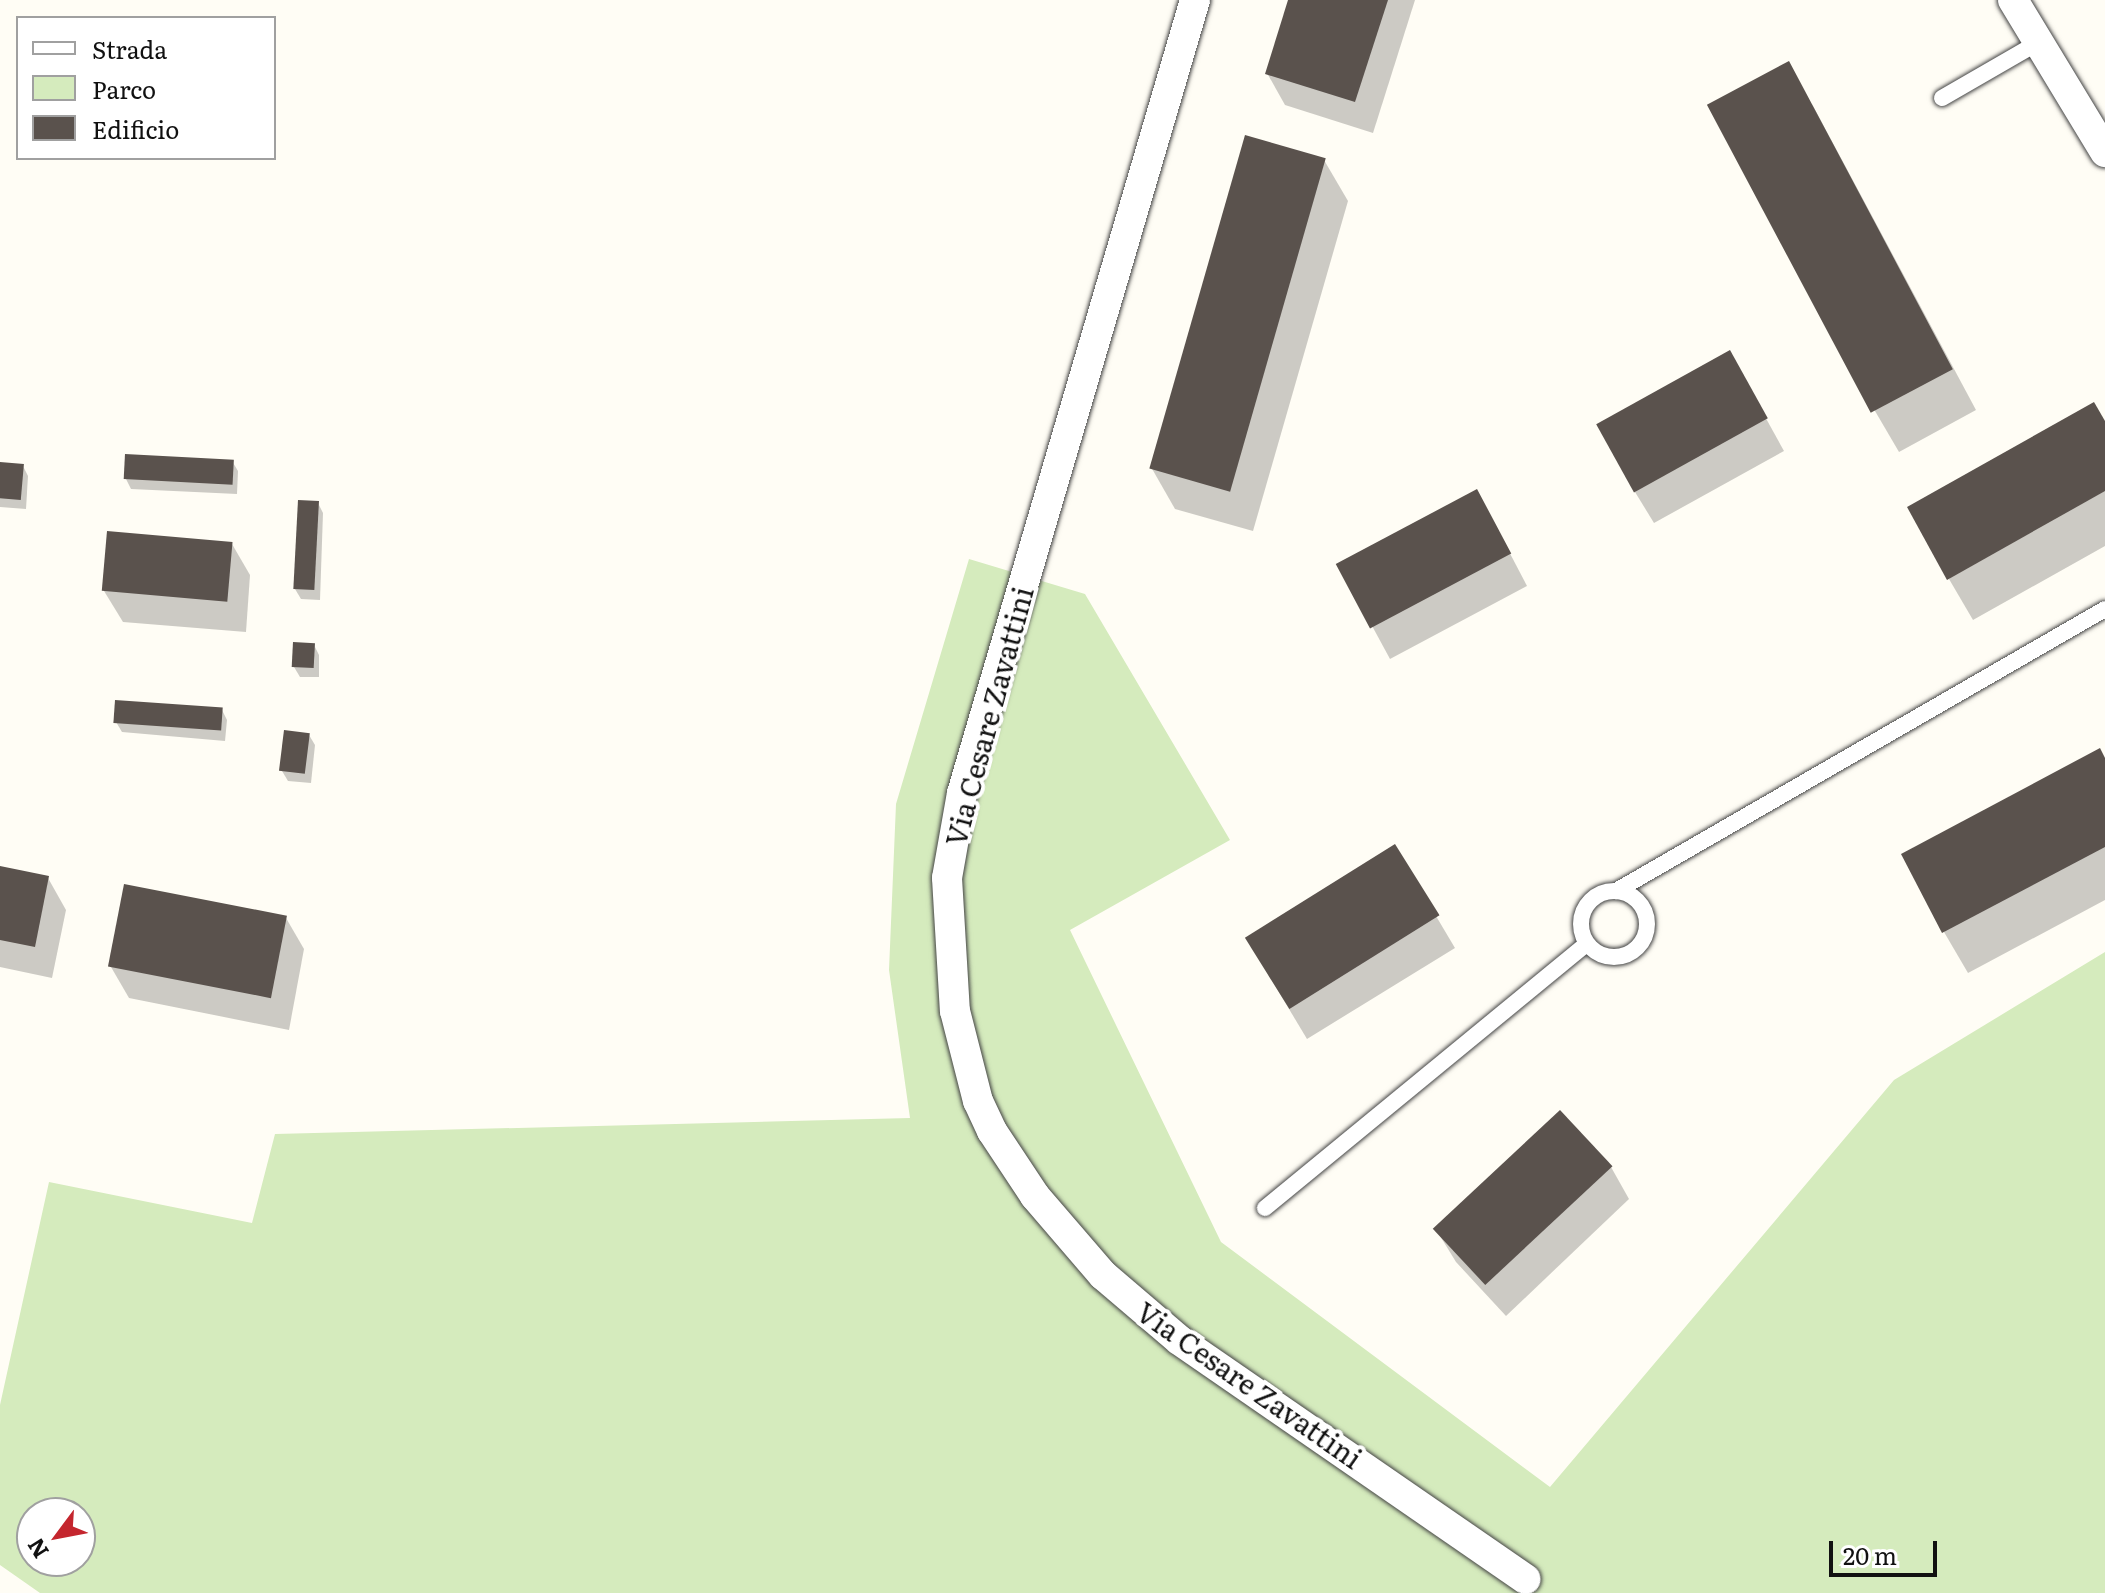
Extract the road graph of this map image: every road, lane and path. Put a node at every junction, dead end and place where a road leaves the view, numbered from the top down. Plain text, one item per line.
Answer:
1 (1195, 0) edge
2 (2013, 0) edge
3 (2039, 42) junction
4 (1942, 98) dead end
5 (2105, 152) edge
6 (2105, 609) edge
7 (1616, 891) junction
8 (1586, 944) junction
9 (1265, 1208) dead end
10 (1525, 1579) dead end

1 - 10 street, Via Cesare Zavattini
2 - 3 street
3 - 4 lane
3 - 5 street
6 - 7 lane
7 - 8 lane
7 - 8 lane
8 - 9 lane

